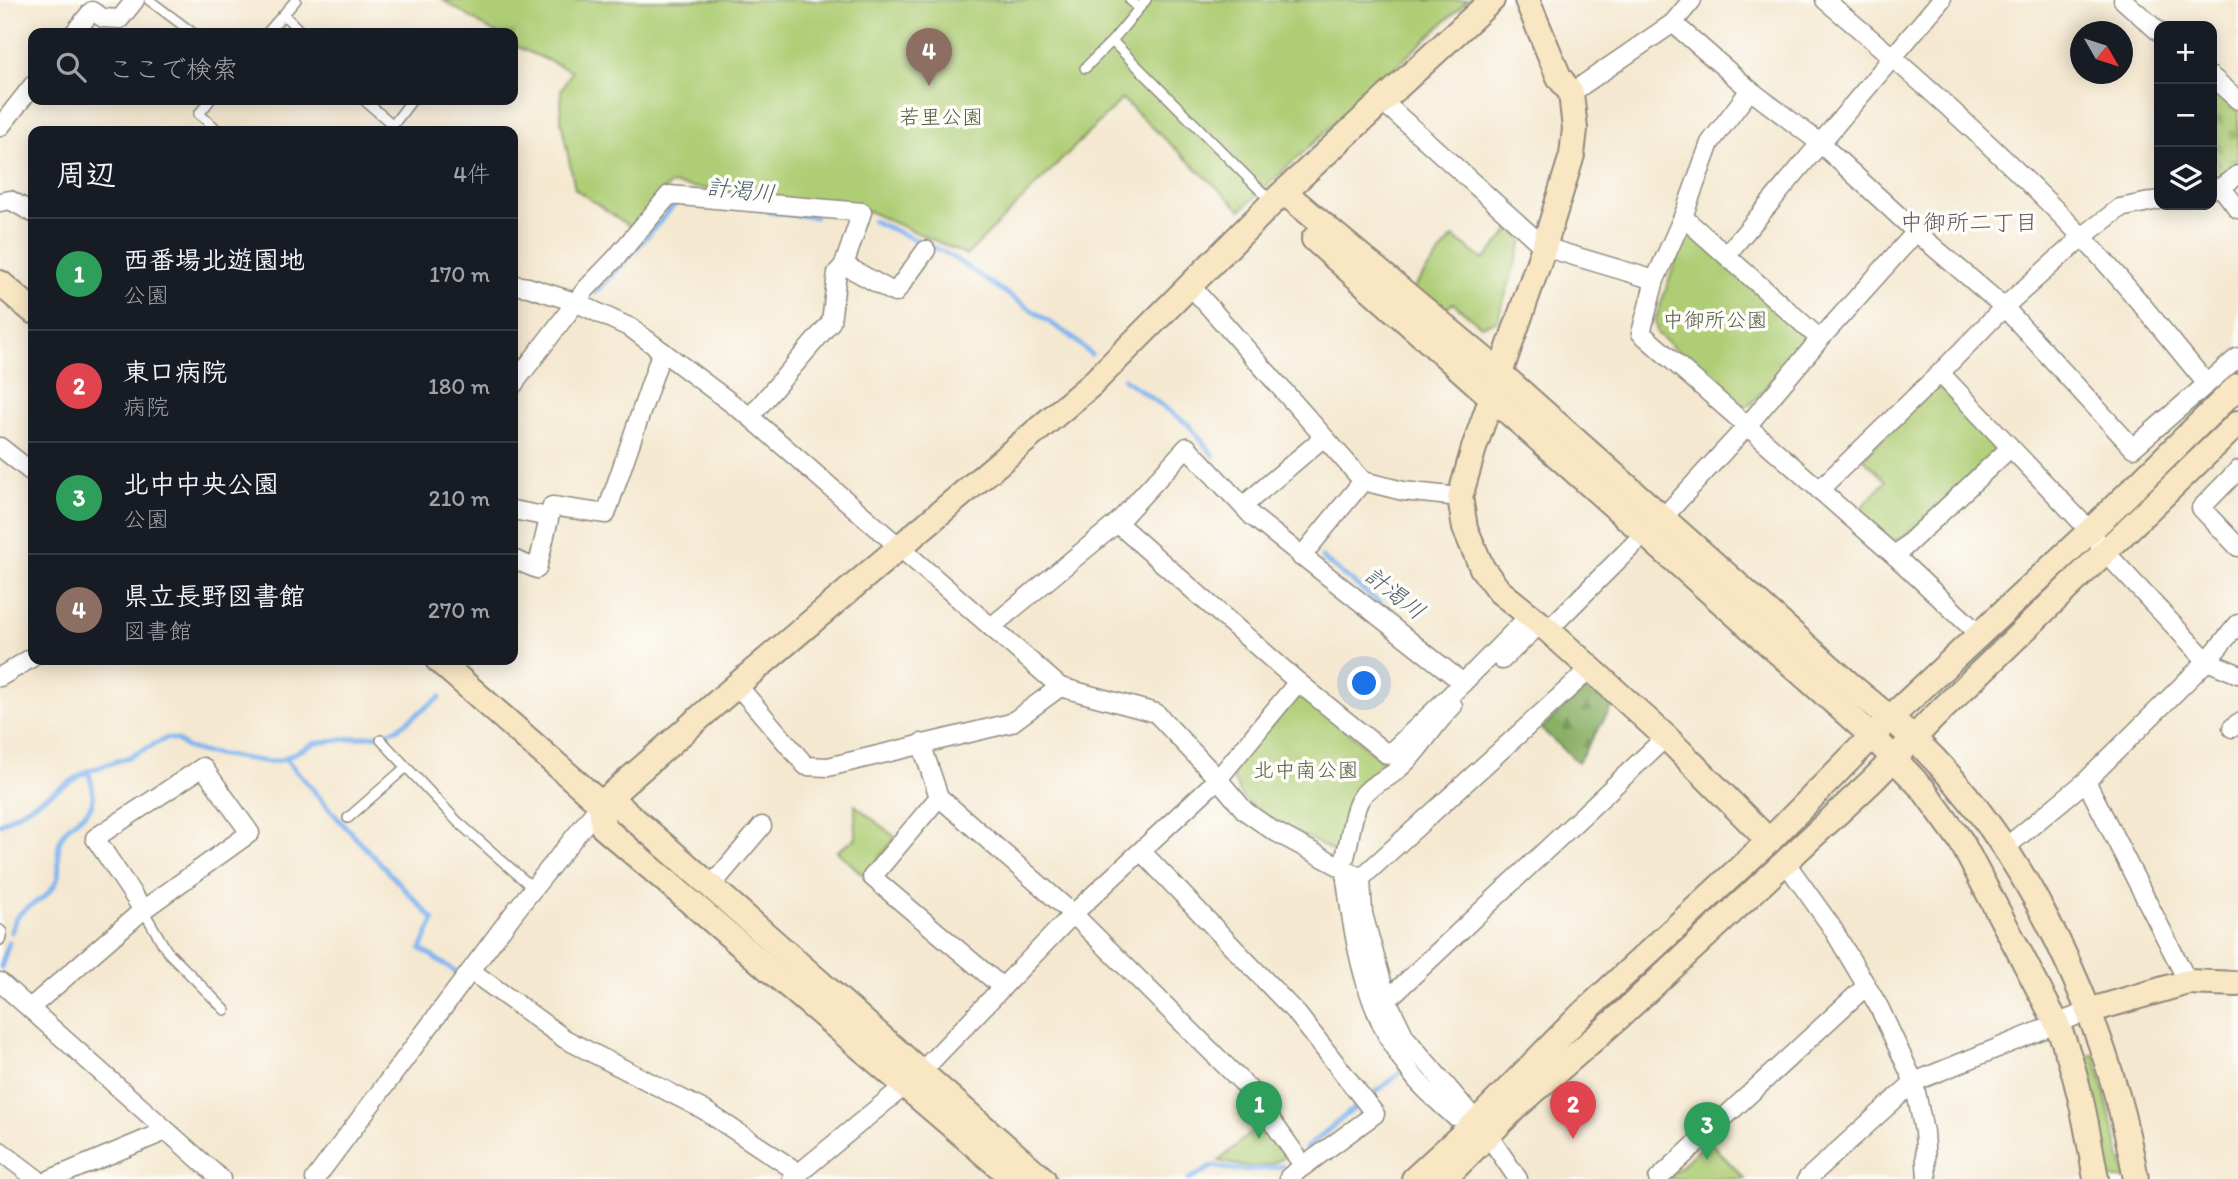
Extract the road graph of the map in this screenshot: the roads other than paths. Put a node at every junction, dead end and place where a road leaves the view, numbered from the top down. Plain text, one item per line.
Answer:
1 (135, 0) edge
2 (149, 0) edge
3 (296, 0) edge
4 (1130, 0) edge
5 (1146, 0) edge
6 (1492, 0) edge
7 (1527, 0) edge
8 (1692, 0) edge
9 (1825, 0) edge
10 (1941, 0) edge
11 (2123, 0) edge
12 (88, 5) edge
13 (1138, 8) junction
14 (284, 15) junction
15 (1673, 23) junction
16 (76, 28) edge
17 (186, 28) edge
18 (272, 28) edge
19 (297, 28) edge
20 (2154, 28) edge
21 (1112, 41) junction
22 (1894, 57) junction
23 (1086, 68) dead end
24 (2217, 81) edge
25 (1750, 90) junction
26 (28, 91) edge
27 (1571, 93) junction
28 (1381, 100) junction
29 (2238, 100) edge
30 (206, 105) edge
31 (370, 105) edge
32 (408, 105) edge
33 (213, 126) edge
34 (0, 127) edge
35 (1820, 143) junction
36 (2238, 175) edge
37 (2217, 187) edge
38 (2217, 189) edge
39 (1278, 197) junction
40 (2154, 201) edge
41 (0, 202) edge
42 (2238, 209) edge
43 (28, 210) edge
44 (1683, 217) junction
45 (1916, 232) junction
46 (2082, 237) junction
47 (1544, 247) junction
48 (926, 250) dead end
49 (1727, 254) junction
50 (844, 265) junction
51 (1655, 280) junction
52 (1189, 284) junction
53 (518, 286) edge
54 (2, 290) edge
55 (575, 302) junction
56 (2004, 307) junction
57 (28, 308) edge
58 (1820, 339) junction
59 (662, 351) junction
60 (2238, 357) edge
61 (1940, 373) junction
62 (518, 379) edge
63 (1495, 384) junction
64 (2207, 384) junction
65 (2238, 386) edge
66 (750, 417) junction
67 (2238, 423) edge
68 (1747, 426) junction
69 (1324, 437) junction
70 (0, 447) edge
71 (2010, 448) junction
72 (28, 469) edge
73 (2238, 471) edge
74 (1363, 481) junction
75 (1819, 490) junction
76 (1460, 497) junction
77 (1243, 506) junction
78 (518, 511) edge
79 (550, 517) junction
80 (1117, 523) junction
81 (1655, 527) junction
82 (2090, 531) junction
83 (2238, 547) edge
84 (900, 548) junction
85 (2106, 553) junction
86 (1895, 556) junction
87 (1301, 557) junction
88 (518, 561) edge
89 (1539, 623) junction
90 (2238, 624) edge
91 (991, 627) junction
92 (1982, 632) junction
93 (28, 660) edge
94 (2207, 661) junction
95 (444, 665) edge
96 (1590, 669) junction
97 (2238, 674) edge
98 (0, 677) edge
99 (1298, 682) junction
100 (1463, 683) junction
101 (737, 685) junction
102 (1060, 687) junction
103 (1890, 718) junction
104 (1872, 736) junction
105 (1665, 737) junction
106 (1914, 739) junction
107 (381, 740) dead end
108 (921, 743) junction
109 (1895, 758) junction
110 (405, 768) junction
111 (1218, 779) junction
112 (2086, 781) junction
113 (939, 797) junction
114 (601, 804) junction
115 (348, 818) dead end
116 (762, 826) dead end
117 (1769, 841) junction
118 (2005, 848) junction
119 (1141, 851) junction
120 (1345, 857) dead end
121 (1786, 863) junction
122 (1354, 879) junction
123 (712, 885) junction
124 (533, 888) junction
125 (143, 910) junction
126 (1073, 914) junction
127 (0, 930) edge
128 (0, 940) edge
129 (471, 971) junction
130 (0, 982) edge
131 (2188, 982) junction
132 (2238, 984) edge
133 (1866, 986) junction
134 (1002, 987) junction
135 (1387, 1000) junction
136 (30, 1008) junction
137 (225, 1010) dead end
138 (2088, 1011) junction
139 (2057, 1024) junction
140 (913, 1079) junction
141 (1914, 1082) junction
142 (1473, 1124) junction
143 (166, 1131) junction
144 (0, 1151) edge
145 (1303, 1165) junction
146 (796, 1176) edge
147 (1005, 1176) edge
148 (37, 1179) edge
149 (51, 1179) edge
150 (221, 1179) edge
151 (315, 1179) edge
152 (1043, 1179) edge
153 (1290, 1179) edge
154 (1414, 1179) edge
155 (1444, 1179) edge
156 (1518, 1179) edge
157 (1658, 1179) edge
158 (1807, 1179) edge
159 (1927, 1179) edge
160 (2096, 1179) edge
161 (2136, 1179) edge

1 - 12 street
2 - 17 lane
3 - 14 lane
4 - 13 lane
5 - 13 lane
6 - 28 street
7 - 27 street
8 - 15 street
9 - 22 street
10 - 22 street
11 - 20 street
12 - 16 street
13 - 21 lane
14 - 18 lane
14 - 19 lane
15 - 25 street
15 - 27 street
21 - 23 lane
21 - 39 lane
22 - 35 street
22 - 46 street
24 - 29 street
25 - 35 street
25 - 44 street
26 - 34 street
27 - 47 street
28 - 39 street
28 - 47 street
30 - 33 lane
31 - 32 lane
35 - 45 street
35 - 49 street
36 - 37 street
38 - 42 street
39 - 52 street
39 - 63 street
40 - 46 street
41 - 43 street
44 - 49 street
44 - 51 street
45 - 56 street
45 - 58 street
46 - 56 street
46 - 64 street
47 - 51 street
47 - 63 street
48 - 50 street
49 - 58 street
50 - 55 street
50 - 66 street
51 - 68 street
52 - 69 street
52 - 84 street
53 - 55 street
54 - 57 street
55 - 59 street
55 - 62 street
56 - 61 street
56 - 64 street
58 - 68 street
59 - 66 street
59 - 79 street
60 - 64 street
61 - 71 street
61 - 75 street
63 - 76 street
63 - 81 street
65 - 82 street
66 - 84 street
67 - 85 street
68 - 75 street
68 - 81 street
69 - 74 street
69 - 77 street
70 - 72 street
71 - 82 street
71 - 86 street
73 - 83 street
74 - 76 street
74 - 87 street
75 - 86 street
76 - 89 street
77 - 80 street
77 - 87 street
78 - 79 street
79 - 88 street
80 - 91 street
80 - 99 street
81 - 89 street
81 - 103 street
81 - 104 street
82 - 85 street
82 - 92 street
84 - 91 street
84 - 101 street
85 - 94 street
85 - 106 street
86 - 92 street
87 - 100 street
89 - 96 street
89 - 100 street
89 - 120 street
90 - 94 street
91 - 102 street
92 - 103 street
93 - 98 street
94 - 97 street
94 - 112 street
95 - 114 street
96 - 105 street
96 - 122 street
99 - 100 street
99 - 111 street
101 - 108 street
101 - 114 street
102 - 108 street
102 - 111 street
103 - 104 street
103 - 106 street
104 - 109 street
104 - 117 street
105 - 117 street
105 - 135 street
106 - 109 street
106 - 118 street
107 - 110 lane
108 - 113 street
109 - 121 street
109 - 139 street
110 - 115 lane
110 - 124 lane
111 - 119 street
111 - 122 street
112 - 118 street
112 - 131 street
113 - 126 street
113 - 134 street
114 - 123 street
114 - 124 street
114 - 140 street
116 - 123 street
117 - 142 street
118 - 138 street
119 - 126 street
119 - 145 street
121 - 133 street
121 - 142 street
122 - 135 street
122 - 142 street
123 - 140 street
124 - 129 street
125 - 125 street
125 - 136 street
125 - 137 lane
126 - 134 street
126 - 145 street
127 - 128 lane
129 - 146 street
129 - 151 street
130 - 136 street
131 - 132 street
131 - 138 street
133 - 141 street
133 - 157 street
134 - 140 street
135 - 142 street
136 - 143 street
138 - 139 street
138 - 161 street
139 - 141 street
139 - 160 street
140 - 146 street
140 - 147 street
140 - 152 street
141 - 158 street
141 - 159 street
142 - 154 street
142 - 155 street
142 - 156 street
143 - 149 street
143 - 150 street
144 - 148 street
145 - 153 street

